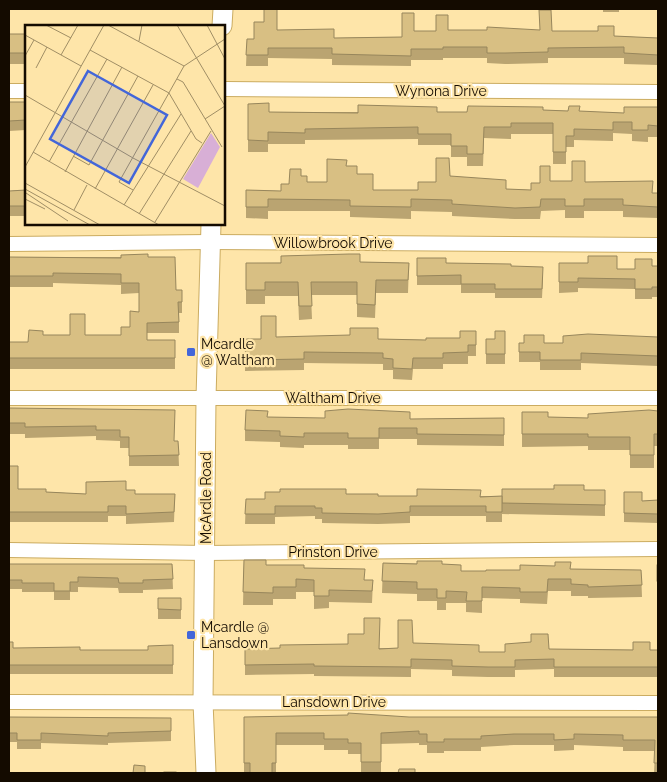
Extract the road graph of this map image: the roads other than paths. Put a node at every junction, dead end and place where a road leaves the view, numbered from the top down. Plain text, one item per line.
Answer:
1 (223, 9) edge
2 (222, 25) edge
3 (225, 89) edge
4 (9, 91) edge
5 (25, 91) edge
6 (658, 92) edge
7 (210, 233) edge
8 (9, 244) edge
9 (658, 245) edge
10 (9, 398) edge
11 (206, 398) junction
12 (658, 398) edge
13 (658, 549) edge
14 (9, 550) edge
15 (206, 553) junction
16 (9, 702) edge
17 (204, 702) junction
18 (658, 703) edge
19 (206, 773) edge

1 - 2 main road
3 - 6 street, Wynona Drive
4 - 5 street
7 - 8 street, Willowbrook Drive
7 - 9 street, Willowbrook Drive
7 - 11 main road, McArdle Road
10 - 11 street, Waltham Drive
11 - 12 street, Waltham Drive
11 - 15 main road, McArdle Road
13 - 15 street, Prinston Drive
14 - 15 street, Prinston Drive
15 - 17 main road, McArdle Road
16 - 17 street, Lansdown Drive
17 - 18 street, Lansdown Drive
17 - 19 main road, McArdle Road

